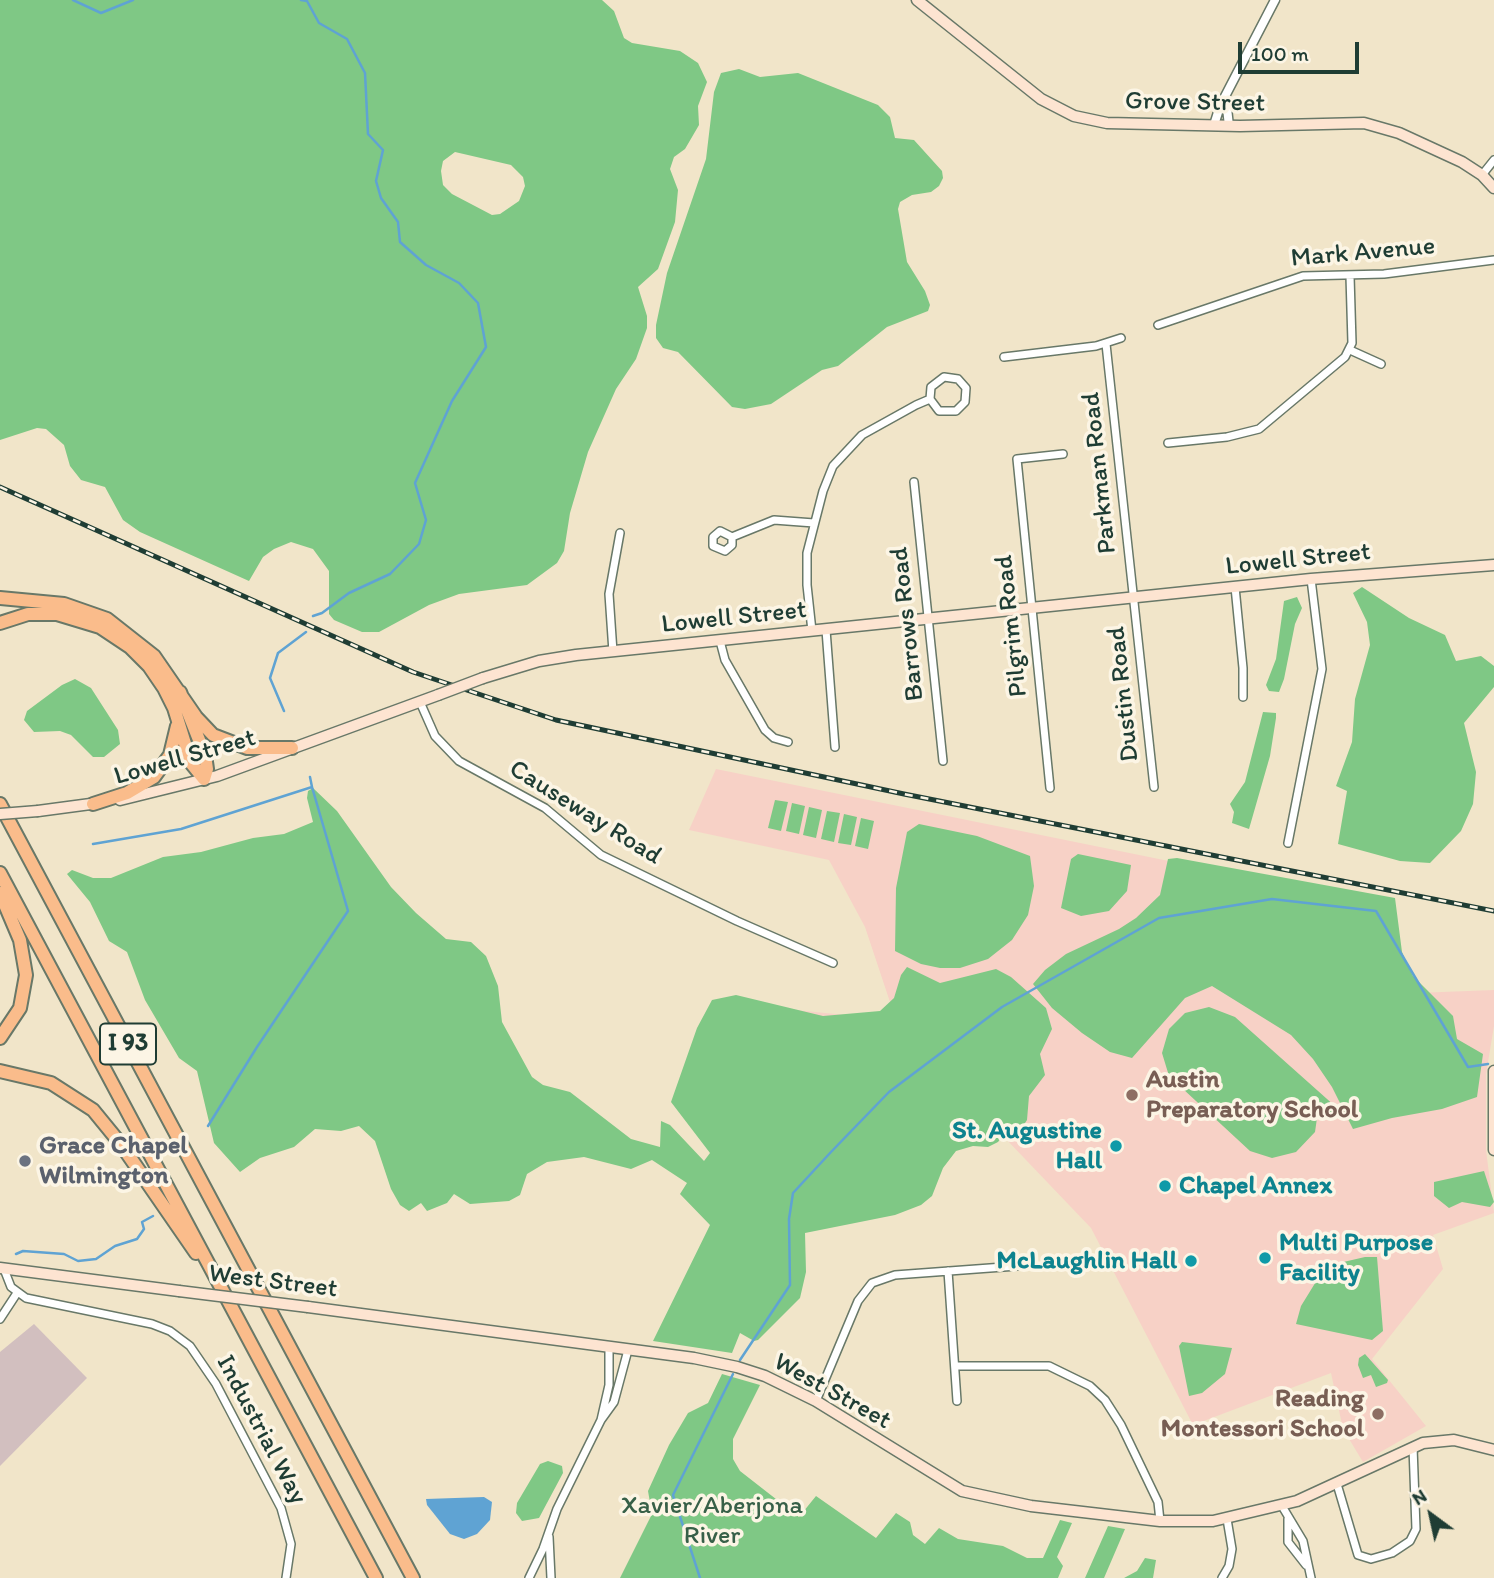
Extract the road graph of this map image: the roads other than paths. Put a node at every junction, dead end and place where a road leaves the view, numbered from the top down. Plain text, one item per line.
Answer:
1 (917, 0) edge
2 (1275, 0) edge
3 (1227, 96) junction
4 (1214, 125) junction
5 (1229, 126) junction
6 (1494, 160) edge
7 (1482, 174) junction
8 (1494, 188) edge
9 (1494, 260) edge
10 (1350, 276) junction
11 (1158, 325) dead end
12 (1121, 338) dead end
13 (1106, 344) junction
14 (1350, 350) junction
15 (1004, 357) dead end
16 (1381, 364) dead end
17 (930, 399) junction
18 (1168, 443) dead end
19 (1063, 454) dead end
20 (914, 482) dead end
21 (814, 523) junction
22 (620, 533) dead end
23 (732, 537) dead end
24 (1494, 565) edge
25 (1311, 579) junction
26 (1235, 587) junction
27 (1135, 597) junction
28 (0, 598) edge
29 (1031, 608) junction
30 (928, 619) junction
31 (0, 623) edge
32 (826, 630) junction
33 (812, 631) junction
34 (720, 641) junction
35 (613, 652) junction
36 (180, 692) junction
37 (1243, 696) dead end
38 (420, 702) junction
39 (177, 716) junction
40 (788, 742) dead end
41 (835, 747) dead end
42 (292, 748) junction
43 (943, 761) dead end
44 (204, 779) junction
45 (1154, 787) dead end
46 (1051, 788) dead end
47 (93, 804) junction
48 (0, 806) edge
49 (1288, 843) dead end
50 (0, 873) edge
51 (0, 893) edge
52 (833, 962) dead end
53 (0, 1038) edge
54 (0, 1071) edge
55 (1494, 1071) edge
56 (1494, 1150) edge
57 (1017, 1266) dead end
58 (2, 1269) edge
59 (948, 1271) junction
60 (217, 1280) junction
61 (17, 1293) junction
62 (0, 1319) edge
63 (609, 1347) junction
64 (628, 1350) junction
65 (955, 1366) junction
66 (816, 1401) junction
67 (957, 1401) dead end
68 (601, 1420) junction
69 (1413, 1447) junction
70 (1494, 1450) edge
71 (1337, 1484) junction
72 (1282, 1506) junction
73 (1227, 1519) junction
74 (1288, 1519) junction
75 (1160, 1521) junction
76 (549, 1532) junction
77 (1306, 1565) junction
78 (286, 1578) edge
79 (376, 1578) edge
80 (413, 1578) edge
81 (529, 1578) edge
82 (551, 1578) edge
83 (1222, 1578) edge
84 (1311, 1578) edge

1 - 4 main road, Grove Street
2 - 3 street
3 - 4 street
3 - 5 street
4 - 5 main road, Grove Street
5 - 7 main road, Grove Street
6 - 7 street
7 - 8 main road, Grove Street
9 - 10 street, Mark Avenue
10 - 11 street, Mark Avenue
10 - 14 street
12 - 13 street
13 - 15 street
13 - 27 street, Parkman Road
14 - 16 street
14 - 18 street
17 - 17 street
17 - 21 street
19 - 29 street, Pilgrim Road
20 - 30 street, Barrows Road
21 - 23 street
21 - 33 street
22 - 35 street
24 - 25 main road, Lowell Street
25 - 26 main road, Lowell Street
25 - 49 street
26 - 27 main road, Lowell Street
26 - 37 street
27 - 29 main road, Lowell Street
27 - 45 street, Dustin Road
28 - 36 highway
29 - 30 main road, Lowell Street
29 - 46 street, Pilgrim Road
30 - 32 main road, Lowell Street
30 - 43 street, Barrows Road
31 - 39 highway
32 - 33 main road, Lowell Street
32 - 41 street
33 - 34 main road, Lowell Street
34 - 35 main road, Lowell Street
34 - 40 street
35 - 38 main road, Lowell Street, bridge
36 - 42 highway
36 - 44 highway
38 - 42 main road, Lowell Street
38 - 52 street, Causeway Road
39 - 44 highway
39 - 47 highway
42 - 44 main road, Lowell Street
44 - 47 main road, Lowell Street
47 - 48 main road, Lowell Street, bridge
48 - 80 highway, I 93
50 - 60 highway, I 93
51 - 53 highway
54 - 60 highway
55 - 56 main road
57 - 59 street
58 - 61 street
58 - 63 main road, West Street, bridge
59 - 65 street
59 - 66 street
60 - 79 highway, I 93
61 - 62 street
61 - 78 street, Industrial Way
63 - 64 main road, West Street
63 - 68 street
64 - 66 main road, West Street
64 - 68 street
65 - 67 street
65 - 75 street
66 - 75 main road, West Street
68 - 76 street
69 - 70 main road, West Street
69 - 71 main road, West Street
69 - 71 street
71 - 72 main road, West Street
72 - 73 main road, West Street
72 - 74 street
73 - 75 main road, West Street
73 - 83 street
74 - 77 street
74 - 77 street
76 - 81 street
76 - 82 street
77 - 84 street

